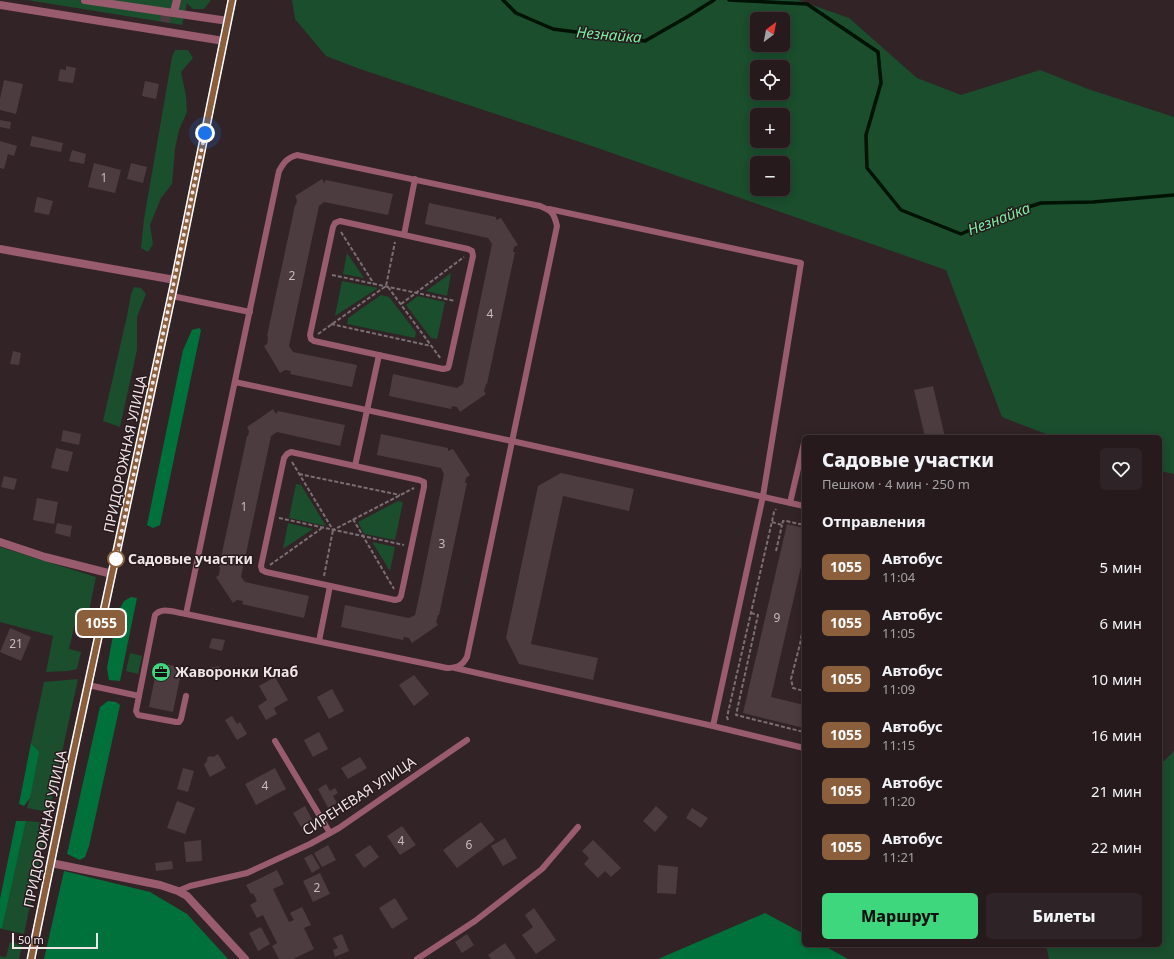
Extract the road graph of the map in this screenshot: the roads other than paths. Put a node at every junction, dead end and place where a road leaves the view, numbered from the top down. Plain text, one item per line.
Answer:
1 (85, 0) edge
2 (177, 0) edge
3 (232, 0) edge
4 (0, 5) edge
5 (174, 12) junction
6 (228, 21) junction
7 (224, 41) junction
8 (415, 180) junction
9 (547, 209) junction
10 (400, 234) junction
11 (0, 249) edge
12 (175, 280) junction
13 (172, 296) junction
14 (250, 312) junction
15 (379, 355) junction
16 (235, 382) junction
17 (367, 410) junction
18 (512, 441) junction
19 (802, 452) edge
20 (355, 466) junction
21 (763, 496) junction
22 (790, 503) junction
23 (802, 506) edge
24 (0, 542) edge
25 (112, 574) junction
26 (330, 586) junction
27 (186, 614) junction
28 (318, 641) junction
29 (455, 668) junction
30 (88, 685) junction
31 (138, 696) junction
32 (186, 696) dead end
33 (713, 726) junction
34 (467, 740) dead end
35 (275, 741) dead end
36 (802, 748) edge
37 (578, 827) dead end
38 (330, 833) junction
39 (51, 863) junction
40 (178, 891) junction
41 (31, 959) edge
42 (245, 959) edge
43 (417, 959) edge

1 - 5 street
2 - 5 street
3 - 6 main road, ПРИДОРОЖНАЯ УЛИЦА
4 - 7 street
5 - 6 street
6 - 7 main road, ПРИДОРОЖНАЯ УЛИЦА
7 - 12 main road, ПРИДОРОЖНАЯ УЛИЦА
8 - 9 lane
8 - 10 lane
8 - 14 lane
9 - 18 lane
9 - 21 lane
10 - 15 lane
10 - 15 lane
11 - 12 street
12 - 13 main road, ПРИДОРОЖНАЯ УЛИЦА
13 - 14 lane
13 - 25 main road, ПРИДОРОЖНАЯ УЛИЦА
14 - 16 lane
15 - 17 lane
16 - 17 lane
16 - 27 lane
17 - 18 lane
17 - 20 lane
18 - 21 lane
18 - 29 lane
19 - 22 lane
20 - 26 lane
20 - 26 lane
21 - 22 lane
21 - 33 lane
22 - 23 lane
24 - 25 street
25 - 30 main road, ПРИДОРОЖНАЯ УЛИЦА
26 - 28 lane
27 - 28 lane
27 - 31 lane
28 - 29 lane
29 - 33 lane
30 - 31 lane
30 - 39 main road, ПРИДОРОЖНАЯ УЛИЦА
31 - 32 lane
33 - 36 lane
34 - 38 lane, СИРЕНЕВАЯ УЛИЦА
35 - 38 lane
37 - 43 lane
38 - 40 lane, СИРЕНЕВАЯ УЛИЦА
39 - 40 street
39 - 41 main road, ПРИДОРОЖНАЯ УЛИЦА
40 - 42 street

